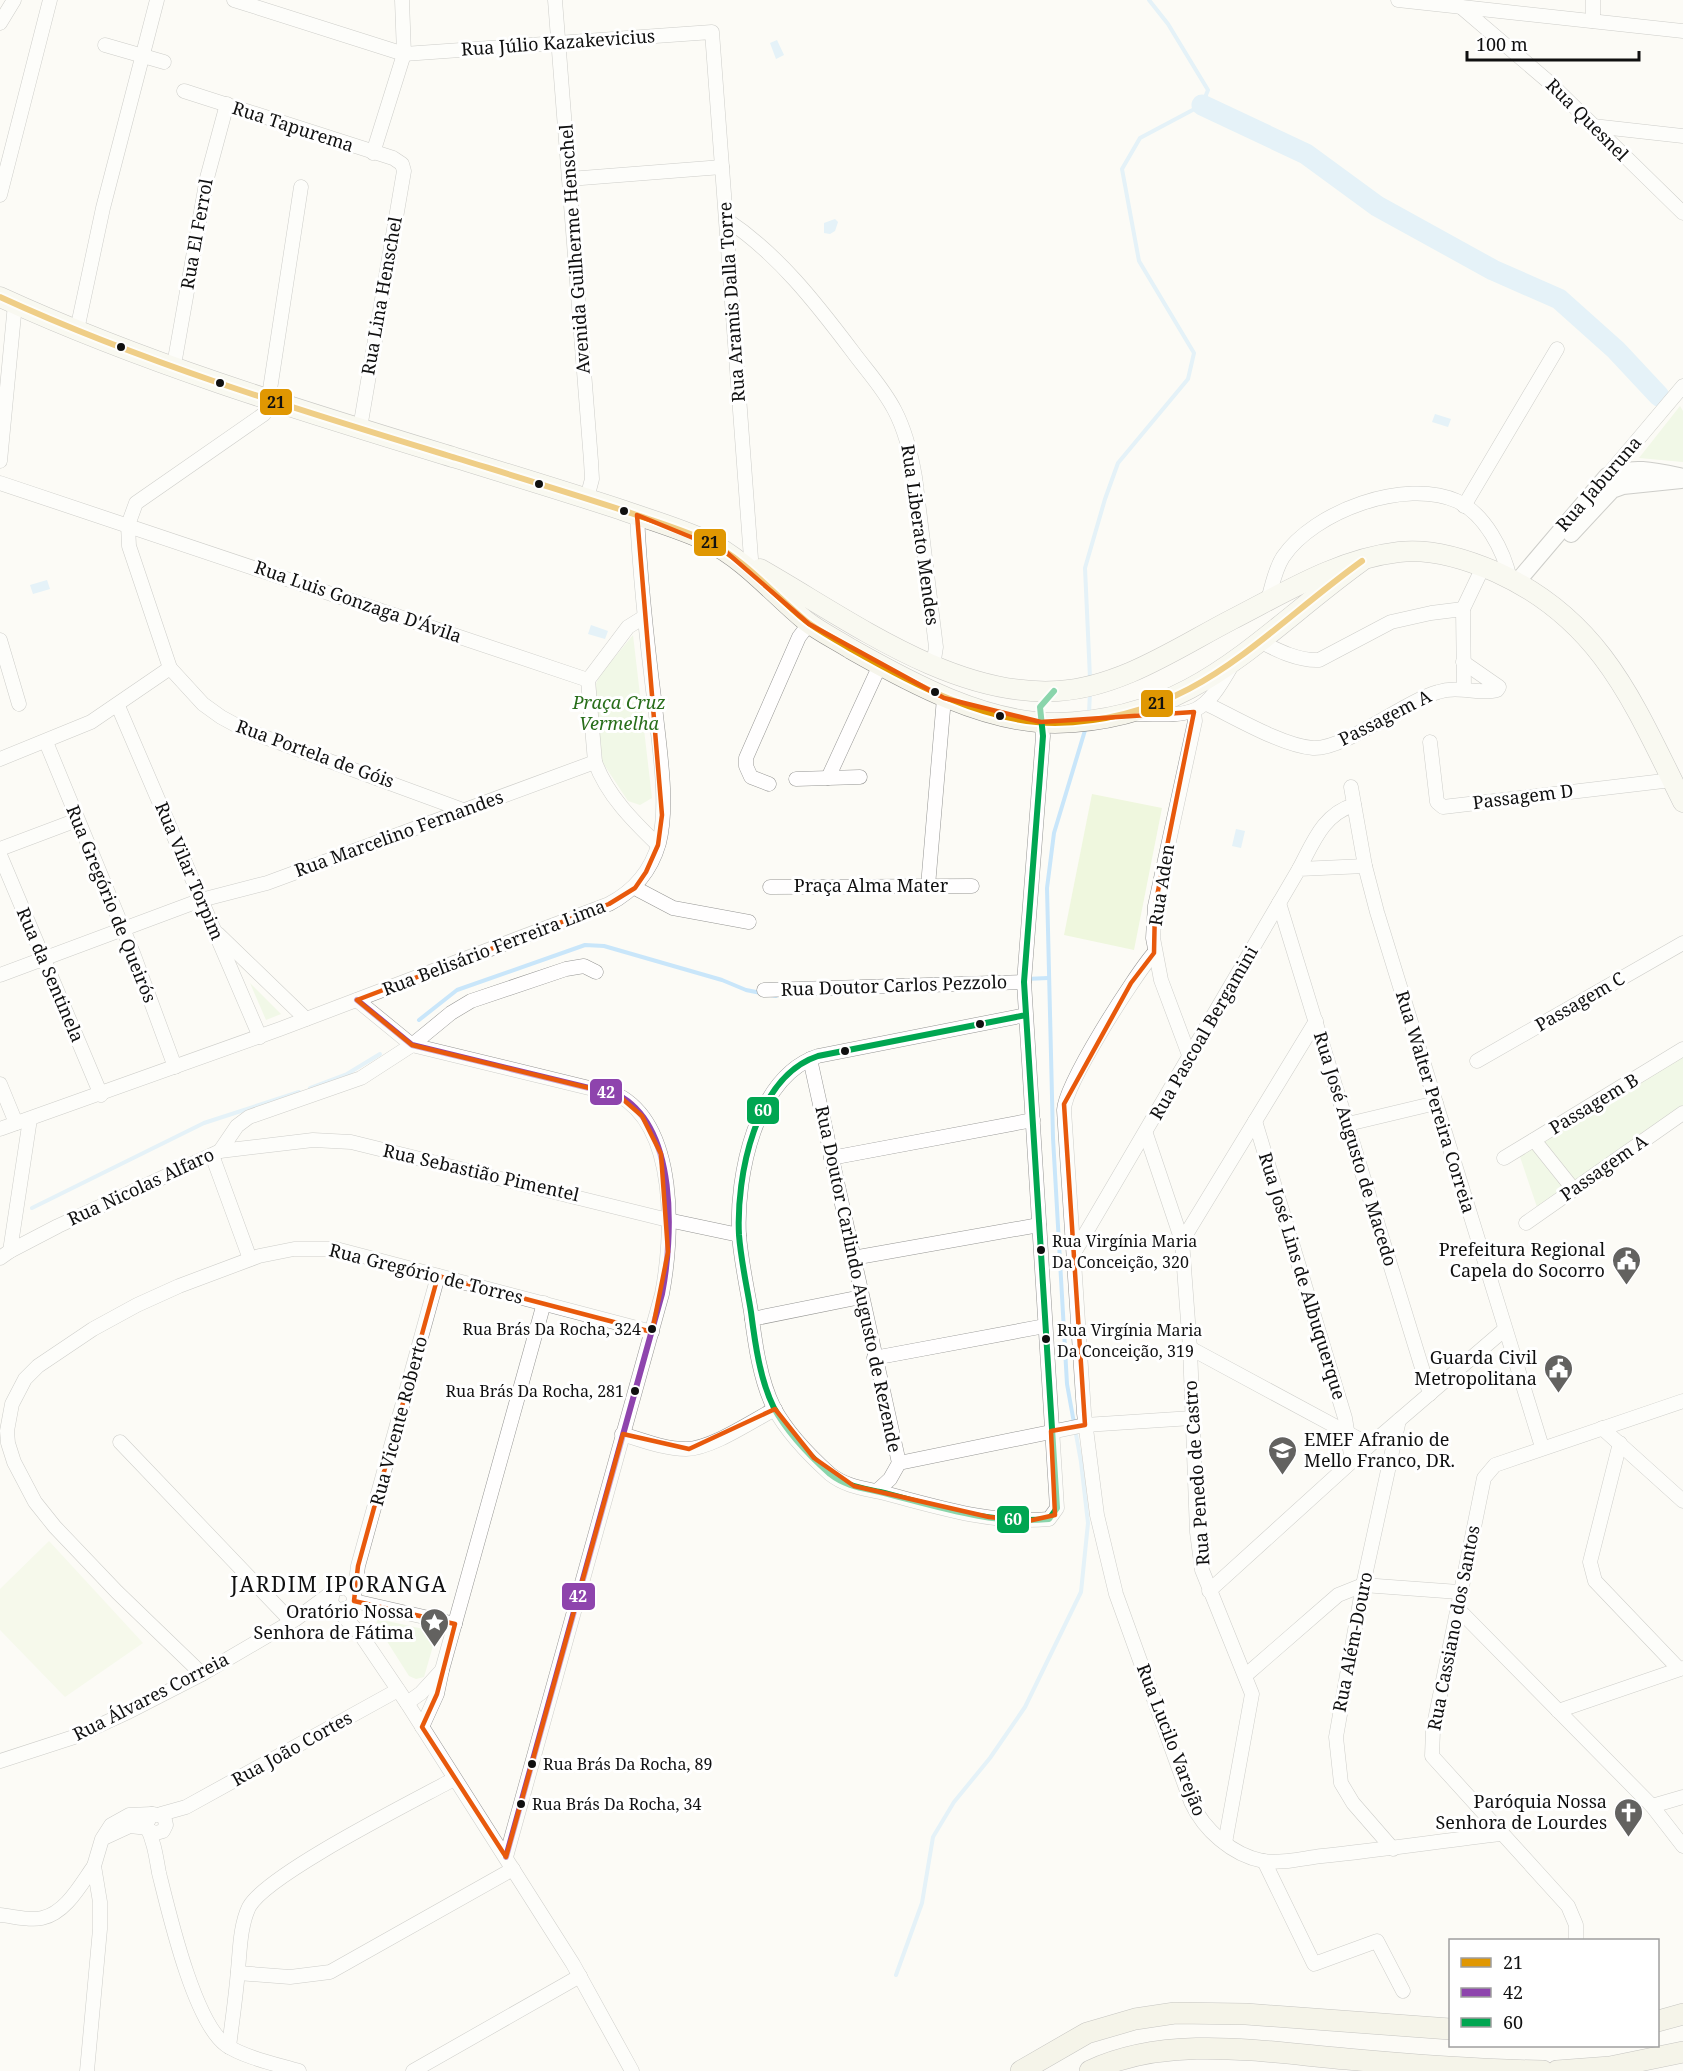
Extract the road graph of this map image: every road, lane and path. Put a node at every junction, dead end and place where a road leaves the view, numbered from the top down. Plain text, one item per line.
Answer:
1 (14, 0) edge
2 (50, 0) edge
3 (157, 0) edge
4 (234, 0) edge
5 (402, 0) edge
6 (555, 0) edge
7 (1398, 0) edge
8 (1593, 0) edge
9 (1461, 7) junction
10 (1593, 21) junction
11 (0, 23) edge
12 (1683, 31) edge
13 (712, 32) joint
14 (559, 44) junction
15 (105, 45) dead end
16 (404, 54) junction
17 (141, 55) junction
18 (164, 62) dead end
19 (184, 92) dead end
20 (227, 104) junction
21 (1593, 126) junction
22 (1683, 136) edge
23 (373, 153) junction
24 (402, 164) joint
25 (722, 167) junction
26 (569, 179) junction
27 (301, 187) dead end
28 (0, 195) edge
29 (1683, 213) edge
30 (727, 220) junction
31 (8, 301) edge
32 (78, 330) junction
33 (1557, 349) dead end
34 (174, 365) junction
35 (1683, 386) edge
36 (269, 399) junction
37 (360, 428) junction
38 (0, 461) edge
39 (1607, 476) junction
40 (1683, 478) edge
41 (0, 483) edge
42 (587, 498) junction
43 (1464, 506) junction
44 (637, 515) junction
45 (128, 525) junction
46 (1362, 561) junction
47 (749, 566) junction
48 (1483, 567) junction
49 (1518, 583) junction
50 (1268, 600) junction
51 (1463, 609) junction
52 (831, 610) junction
53 (1239, 616) junction
54 (644, 617) junction
55 (809, 624) junction
56 (0, 640) edge
57 (1259, 641) junction
58 (1463, 662) junction
59 (1233, 663) junction
60 (880, 665) junction
61 (933, 666) junction
62 (170, 668) junction
63 (588, 680) junction
64 (1464, 688) junction
65 (1056, 691) junction
66 (944, 698) junction
67 (19, 704) dead end
68 (1207, 704) junction
69 (118, 706) junction
70 (1194, 712) junction
71 (1130, 714) junction
72 (1041, 723) junction
73 (46, 742) junction
74 (1430, 742) dead end
75 (0, 759) edge
76 (595, 762) junction
77 (860, 777) dead end
78 (828, 778) junction
79 (796, 779) dead end
80 (1672, 780) junction
81 (769, 784) dead end
82 (1351, 787) dead end
83 (1683, 802) edge
84 (1354, 805) junction
85 (463, 810) junction
86 (77, 820) junction
87 (658, 845) junction
88 (0, 849) edge
89 (0, 855) edge
90 (1365, 866) junction
91 (1299, 868) junction
92 (928, 886) junction
93 (972, 886) dead end
94 (770, 887) dead end
95 (635, 888) junction
96 (201, 900) junction
97 (1279, 903) junction
98 (749, 922) dead end
99 (213, 928) junction
100 (123, 929) junction
101 (1683, 943) edge
102 (1154, 953) junction
103 (43, 959) junction
104 (596, 972) dead end
105 (0, 975) edge
106 (1024, 982) junction
107 (764, 990) dead end
108 (357, 1000) junction
109 (1026, 1015) junction
110 (306, 1019) junction
111 (1316, 1021) junction
112 (260, 1037) junction
113 (412, 1045) junction
114 (1683, 1049) edge
115 (1189, 1055) junction
116 (810, 1059) junction
117 (1478, 1061) dead end
118 (175, 1067) junction
119 (0, 1084) edge
120 (101, 1095) junction
121 (1436, 1103) junction
122 (1683, 1113) edge
123 (1033, 1120) junction
124 (23, 1121) junction
125 (1255, 1121) junction
126 (1348, 1124) junction
127 (0, 1129) edge
128 (1146, 1134) junction
129 (1534, 1140) junction
130 (216, 1153) junction
131 (831, 1158) junction
132 (1504, 1158) dead end
133 (1574, 1190) junction
134 (668, 1220) junction
135 (1526, 1223) dead end
136 (1039, 1225) junction
137 (6, 1230) edge
138 (739, 1235) junction
139 (1182, 1241) junction
140 (1074, 1253) junction
141 (5, 1255) edge
142 (853, 1258) junction
143 (249, 1259) junction
144 (438, 1276) junction
145 (861, 1297) junction
146 (543, 1302) junction
147 (752, 1319) junction
148 (1045, 1326) junction
149 (1504, 1330) junction
150 (652, 1332) junction
151 (1190, 1348) junction
152 (874, 1358) junction
153 (1430, 1394) junction
154 (1683, 1401) edge
155 (775, 1409) junction
156 (1192, 1418) junction
157 (1399, 1420) junction
158 (1082, 1425) junction
159 (1602, 1428) junction
160 (1056, 1430) junction
161 (1348, 1431) junction
162 (622, 1434) junction
163 (120, 1442) dead end
164 (1620, 1443) junction
165 (1370, 1445) junction
166 (1542, 1447) junction
167 (1352, 1461) junction
168 (899, 1463) junction
169 (877, 1491) junction
170 (1683, 1501) edge
171 (358, 1566) junction
172 (1363, 1585) junction
173 (1209, 1591) junction
174 (1459, 1592) junction
175 (336, 1599) junction
176 (353, 1601) junction
177 (1457, 1608) junction
178 (294, 1620) junction
179 (455, 1624) junction
180 (361, 1635) junction
181 (1681, 1669) edge
182 (442, 1670) junction
183 (202, 1674) junction
184 (1246, 1675) junction
185 (398, 1690) junction
186 (407, 1702) junction
187 (1558, 1711) junction
188 (422, 1727) junction
189 (0, 1761) edge
190 (454, 1779) junction
191 (1683, 1797) edge
192 (1652, 1806) junction
193 (157, 1824) junction
194 (1500, 1834) junction
195 (1226, 1843) junction
196 (1683, 1846) edge
197 (1393, 1849) junction
198 (1264, 1861) junction
199 (509, 1863) junction
200 (94, 1866) junction
201 (0, 1915) edge
202 (1576, 1939) edge
203 (238, 1973) junction
204 (580, 1976) junction
205 (1403, 1991) dead end
206 (1683, 2014) edge
207 (1659, 2021) edge
208 (1449, 2029) edge
209 (229, 2048) junction
210 (1683, 2052) edge
211 (87, 2071) edge
212 (299, 2071) edge
213 (413, 2071) edge
214 (632, 2071) edge
215 (1021, 2071) edge
216 (1090, 2071) edge
217 (1513, 2071) edge
218 (1543, 2071) edge
219 (1557, 2071) edge

1 - 11 street
2 - 28 street
3 - 17 street
4 - 16 street
5 - 16 street
6 - 14 street, Avenida Guilherme Henschel
7 - 9 street
8 - 10 street
9 - 10 street
9 - 21 street, Rua Quesnel
10 - 12 street
13 - 14 street, Rua Júlio Kazakevicius
13 - 25 street, Rua Aramis Dalla Torre
14 - 16 street, Rua Júlio Kazakevicius
14 - 26 street, Avenida Guilherme Henschel
15 - 17 street
16 - 23 street
17 - 18 street
17 - 32 street
19 - 20 street, Rua Tapurema
20 - 23 street, Rua Tapurema
20 - 34 street, Rua El Ferrol
21 - 22 street
21 - 29 street, Rua Quesnel
23 - 24 street, Rua Tapurema
24 - 37 street, Rua Lina Henschel
25 - 26 street
25 - 30 street, Rua Aramis Dalla Torre
26 - 42 street, Avenida Guilherme Henschel
27 - 36 street
30 - 47 street, Rua Aramis Dalla Torre
30 - 61 street, Rua Liberato Mendes
31 - 32 main road
31 - 38 street
32 - 34 main road
33 - 43 street
34 - 36 main road
35 - 39 street, Rua Jaburuna
36 - 37 main road
36 - 45 street
37 - 42 main road
39 - 40 street
39 - 49 street, Rua Jaburuna
40 - 49 street, Rua Jaburuna
41 - 45 street, Rua Luis Gonzaga D'Ávila
42 - 44 main road
43 - 49 street
43 - 50 street
44 - 47 main road
44 - 54 street
45 - 62 street, Rua Portela de Góis
45 - 63 street, Rua Luis Gonzaga D'Ávila
46 - 48 main road
46 - 50 main road
46 - 57 main road
47 - 52 main road
47 - 55 main road
48 - 49 main road
48 - 51 street
49 - 80 main road
50 - 53 main road
51 - 57 street
51 - 58 street
52 - 55 main road
52 - 61 main road
53 - 57 main road
53 - 65 main road
54 - 63 street
54 - 87 street
55 - 60 main road
55 - 81 street
56 - 67 street
57 - 59 main road
58 - 64 street
58 - 64 street, Passagem A
59 - 68 street
59 - 71 main road
60 - 66 main road
60 - 78 street
61 - 65 main road
62 - 69 street
62 - 85 street, Rua Portela de Góis
63 - 76 street
64 - 68 street, Passagem A
65 - 72 main road
66 - 72 main road
66 - 92 street
68 - 70 street
69 - 73 street
69 - 96 street, Rua Vilar Torpim
70 - 71 street
70 - 102 street, Rua Aden
71 - 72 main road
72 - 106 street
73 - 75 street
73 - 86 street, Rua Gregório de Queirós
74 - 80 street, Passagem D
76 - 85 street, Rua Marcelino Fernandes
76 - 87 street
77 - 78 street
78 - 79 street
80 - 83 main road
82 - 84 street, Rua Walter Pereira Correia
84 - 90 street, Rua Walter Pereira Correia
84 - 91 street, Rua Pascoal Bergamini
85 - 96 street, Rua Marcelino Fernandes
86 - 88 street
86 - 100 street, Rua Gregório de Queirós
87 - 95 street
89 - 103 street, Rua da Sentinela
90 - 91 street
90 - 121 street, Rua Walter Pereira Correia
91 - 97 street, Rua Pascoal Bergamini
92 - 93 street, Praça Alma Mater
92 - 94 street, Praça Alma Mater
95 - 98 street
95 - 108 street, Rua Belisário Ferreira Lima
96 - 99 street, Rua Vilar Torpim
96 - 100 street, Rua Marcelino Fernandes
97 - 111 street, Rua José Augusto de Macedo
97 - 115 street, Rua Pascoal Bergamini
99 - 110 street
99 - 112 street, Rua Vilar Torpim
100 - 103 street, Rua Marcelino Fernandes
100 - 118 street, Rua Gregório de Queirós
101 - 117 street, Passagem C
102 - 115 street, Rua Aden
102 - 140 street, Rua Lucilo Varejão
103 - 105 street, Rua Marcelino Fernandes
103 - 120 street, Rua da Sentinela
104 - 113 street, Rua Nicolas Alfaro
106 - 107 street, Rua Doutor Carlos Pezzolo
106 - 109 street
108 - 110 street, Rua Belisário Ferreira Lima
108 - 113 street
109 - 116 street
109 - 123 street
110 - 112 street, Rua Belisário Ferreira Lima
111 - 125 street
111 - 126 street, Rua José Augusto de Macedo
112 - 118 street, Rua Belisário Ferreira Lima
113 - 130 street, Rua Nicolas Alfaro
113 - 134 street
114 - 129 street, Passagem B
115 - 128 street, Rua Pascoal Bergamini
116 - 131 street, Rua Doutor Carlindo Augusto de Rezende
116 - 138 street
118 - 120 street, Rua Belisário Ferreira Lima
119 - 124 street
120 - 124 street, Rua Belisário Ferreira Lima
121 - 126 street
121 - 149 street, Rua Walter Pereira Correia
122 - 133 street, Passagem A
123 - 131 street
123 - 136 street
124 - 127 street, Rua Belisário Ferreira Lima
124 - 137 street
125 - 139 street
125 - 161 street, Rua José Lins de Albuquerque
126 - 153 street, Rua José Augusto de Macedo
128 - 139 street, Rua Penedo de Castro
128 - 140 street, Rua Pascoal Bergamini
129 - 132 street, Passagem B
129 - 133 street
130 - 134 street, Rua Sebastião Pimentel
130 - 141 street, Rua Nicolas Alfaro
130 - 143 street
131 - 142 street, Rua Doutor Carlindo Augusto de Rezende
133 - 135 street, Passagem A
134 - 138 street, Rua Sebastião Pimentel
134 - 150 street
136 - 142 street
136 - 148 street
137 - 141 street
138 - 147 street
139 - 151 street, Rua Penedo de Castro
140 - 158 street, Rua Lucilo Varejão
142 - 145 street, Rua Doutor Carlindo Augusto de Rezende
143 - 144 street, Rua Gregório de Torres
143 - 183 street, Rua Gregório de Torres
144 - 146 street, Rua Gregório de Torres
144 - 171 street, Rua Vicente Roberto
145 - 147 street
145 - 152 street, Rua Doutor Carlindo Augusto de Rezende
146 - 150 street, Rua Gregório de Torres
146 - 179 street
147 - 155 street
148 - 152 street
148 - 160 street
149 - 153 street
149 - 166 street, Rua Walter Pereira Correia
150 - 162 street
151 - 156 street, Rua Penedo de Castro
151 - 161 street
152 - 168 street, Rua Doutor Carlindo Augusto de Rezende
153 - 157 street
154 - 159 street, Rua Cassiano dos Santos
155 - 162 street
155 - 169 street
156 - 158 street
156 - 173 street, Rua Penedo de Castro
157 - 165 street
157 - 172 street, Rua Além-Douro
158 - 160 street
158 - 195 street, Rua Lucilo Varejão
159 - 164 street
159 - 166 street, Rua Cassiano dos Santos
160 - 168 street
160 - 169 street
161 - 165 street
161 - 167 street, Rua José Lins de Albuquerque
162 - 199 street
163 - 178 street
164 - 170 street
164 - 181 street
165 - 167 street
166 - 174 street, Rua Cassiano dos Santos
167 - 173 street
168 - 169 street, Rua Doutor Carlindo Augusto de Rezende
171 - 175 street, Rua Vicente Roberto
171 - 176 street, Rua Vicente Roberto
172 - 174 street
172 - 184 street
172 - 197 street, Rua Além-Douro
173 - 184 street, Rua Penedo de Castro
174 - 177 street, Rua Cassiano dos Santos
175 - 176 street
175 - 176 street
175 - 178 street, Rua Álvares Correia
175 - 180 street
176 - 179 street
176 - 180 street
177 - 187 street
177 - 194 street, Rua Cassiano dos Santos
178 - 183 street, Rua Álvares Correia
179 - 182 street
180 - 185 street
181 - 187 street
182 - 186 street
182 - 188 street
183 - 189 street, Rua Álvares Correia
184 - 195 street, Rua Penedo de Castro
185 - 186 street
185 - 193 street, Rua João Cortes
186 - 188 street
187 - 192 street
188 - 190 street
190 - 199 street
190 - 203 street
191 - 192 street
192 - 196 street
193 - 200 street
193 - 209 street
194 - 197 street
194 - 202 street, Rua Cassiano dos Santos
195 - 198 street, Rua Lucilo Varejão
197 - 198 street
198 - 205 street
199 - 203 street
199 - 204 street
200 - 201 street
200 - 211 street
203 - 209 street
204 - 213 street
204 - 214 street
206 - 207 main road
208 - 215 main road
209 - 212 street
210 - 219 main road
216 - 217 main road
217 - 218 main road

